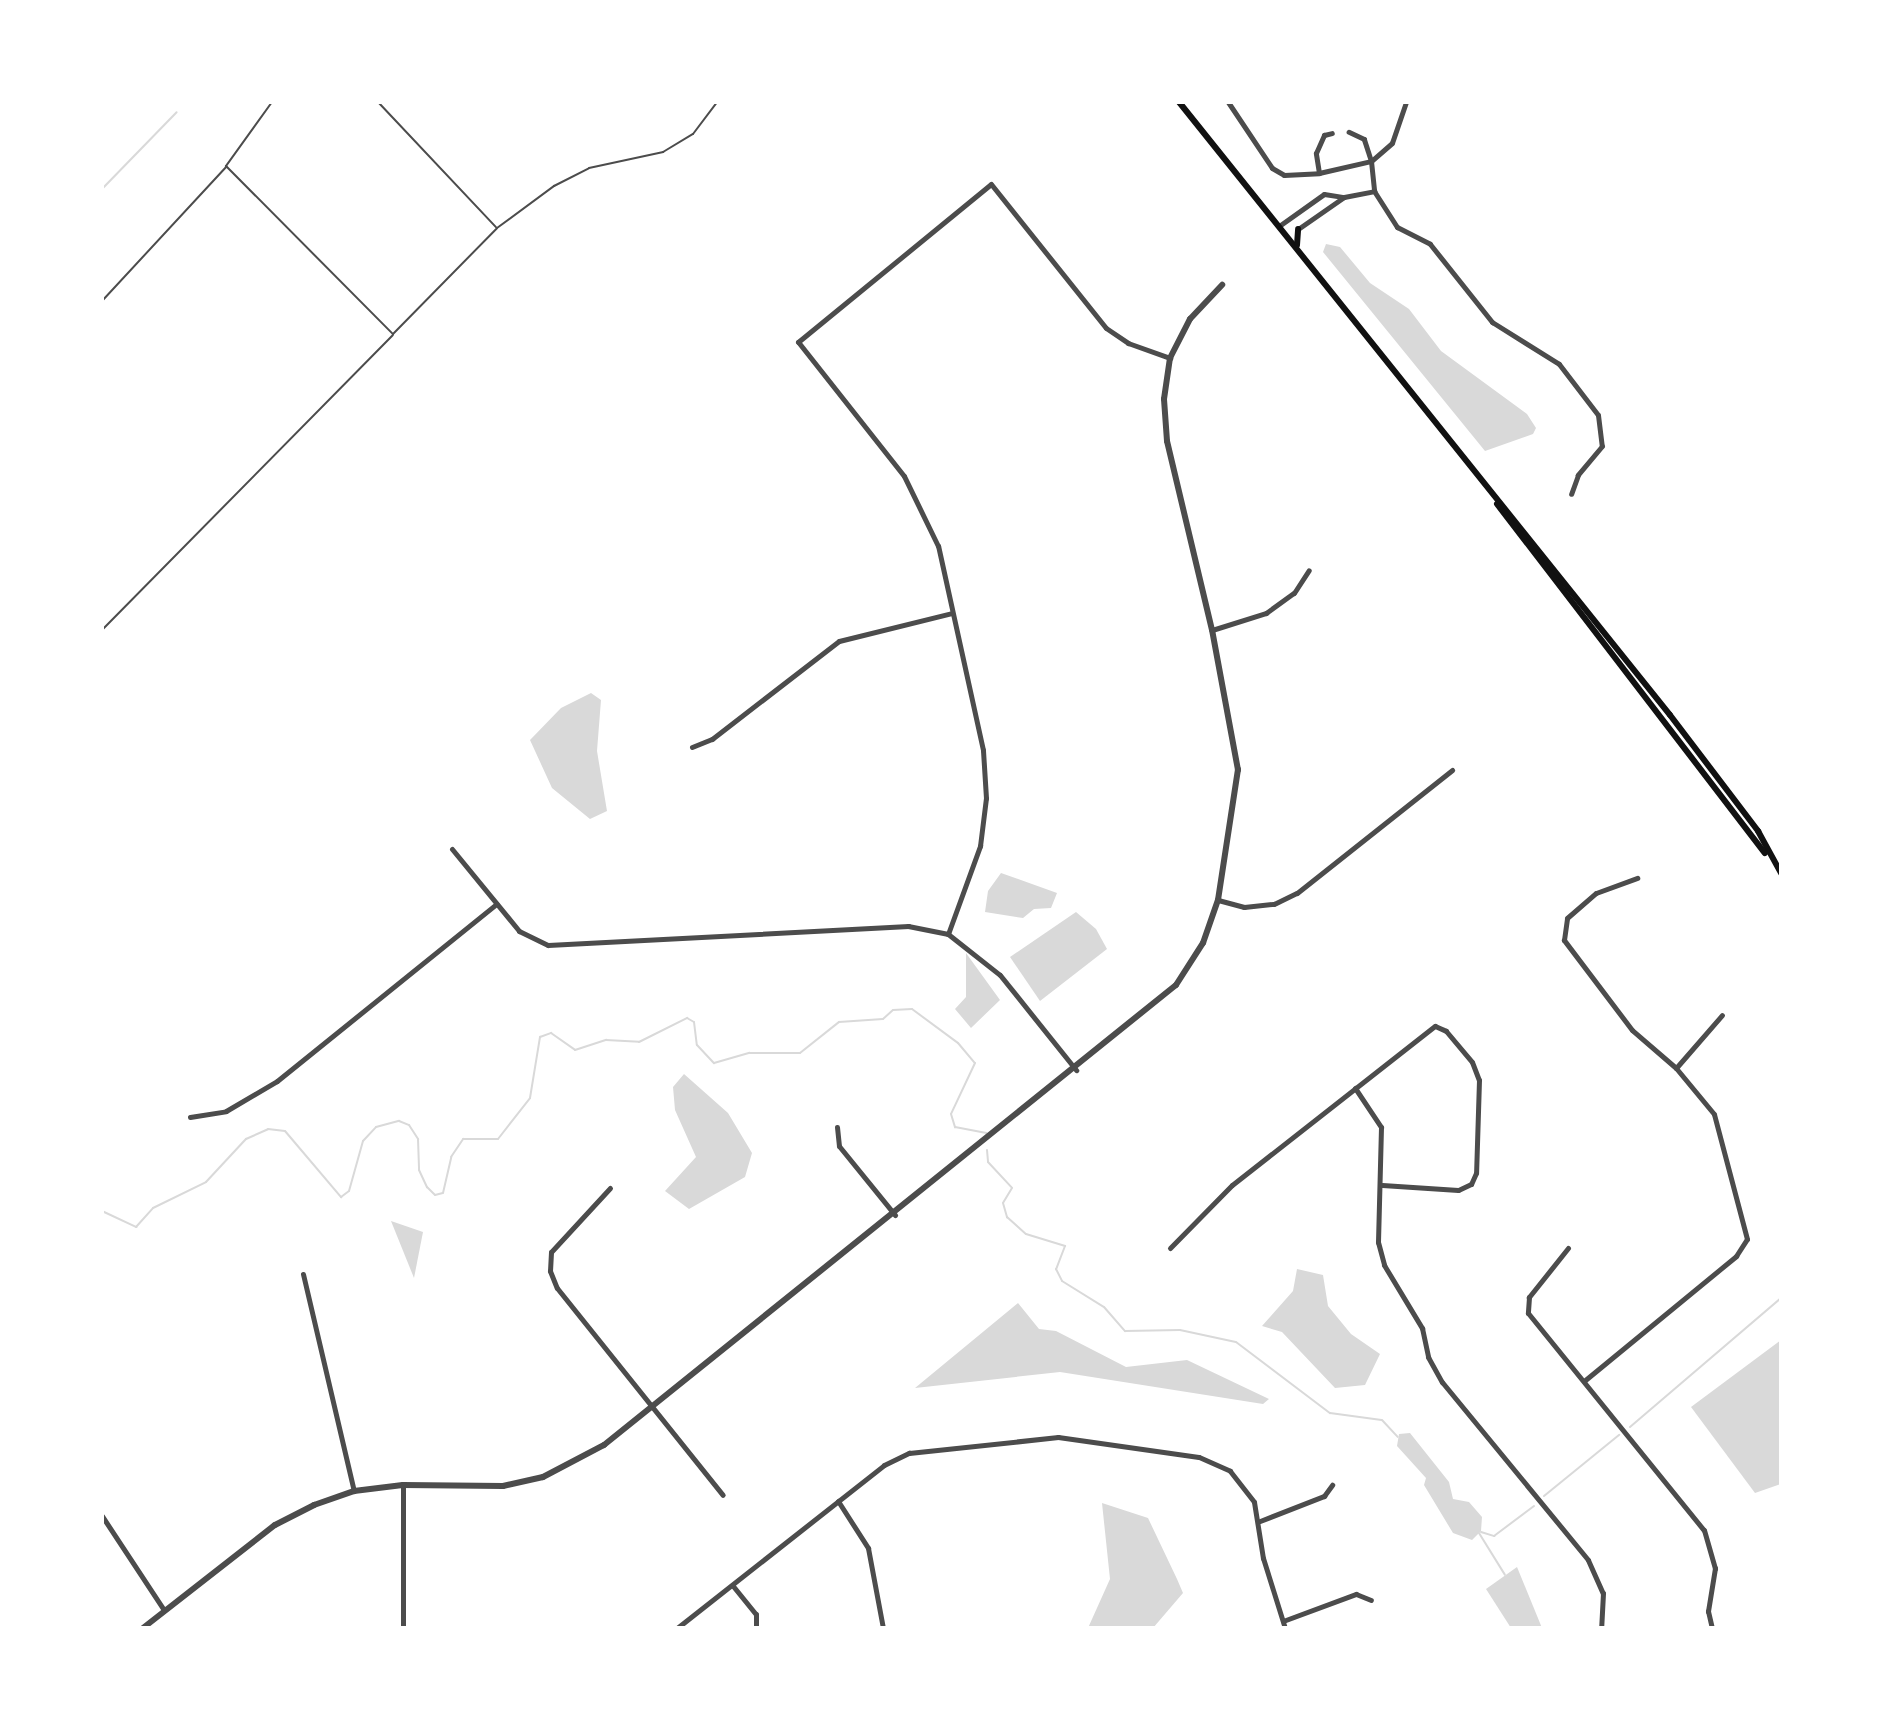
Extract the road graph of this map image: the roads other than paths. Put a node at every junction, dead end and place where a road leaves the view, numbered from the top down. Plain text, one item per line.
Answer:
1 (272, 102) edge
2 (378, 102) edge
3 (717, 102) edge
4 (1179, 102) edge
5 (1228, 102) edge
6 (1406, 102) edge
7 (1349, 132) dead end
8 (1332, 133) dead end
9 (1371, 161) junction
10 (226, 166) junction
11 (1319, 173) junction
12 (1374, 191) junction
13 (1344, 197) junction
14 (1279, 226) junction
15 (497, 228) junction
16 (1298, 229) joint
17 (1300, 252) junction
18 (1222, 285) dead end
19 (102, 301) edge
20 (393, 334) junction
21 (1170, 358) junction
22 (1482, 481) junction
23 (1571, 494) dead end
24 (1309, 570) dead end
25 (952, 613) junction
26 (102, 630) edge
27 (1212, 630) junction
28 (1670, 715) junction
29 (1662, 721) junction
30 (692, 747) dead end
31 (1699, 752) junction
32 (1690, 758) junction
33 (1452, 770) dead end
34 (452, 849) dead end
35 (1771, 859) junction
36 (1781, 873) edge
37 (1637, 878) dead end
38 (1218, 900) junction
39 (496, 904) junction
40 (948, 934) junction
41 (1722, 1015) dead end
42 (1676, 1068) junction
43 (1076, 1070) junction
44 (1355, 1088) junction
45 (190, 1117) dead end
46 (837, 1127) dead end
47 (1382, 1185) junction
48 (610, 1188) dead end
49 (895, 1215) junction
50 (1170, 1248) dead end
51 (1568, 1248) dead end
52 (303, 1274) dead end
53 (1584, 1381) junction
54 (654, 1407) junction
55 (403, 1485) junction
56 (1332, 1485) dead end
57 (354, 1491) junction
58 (723, 1495) dead end
59 (838, 1501) junction
60 (102, 1516) edge
61 (1260, 1521) junction
62 (733, 1586) junction
63 (1371, 1600) dead end
64 (164, 1610) junction
65 (1283, 1621) junction
66 (143, 1628) edge
67 (403, 1628) edge
68 (677, 1628) edge
69 (756, 1628) edge
70 (883, 1628) edge
71 (1285, 1628) edge
72 (1601, 1628) edge
73 (1712, 1628) edge

1 - 10 lane
2 - 15 lane
3 - 15 lane
4 - 14 main road
5 - 11 street
6 - 9 street
7 - 9 street
8 - 11 street
9 - 11 street
9 - 12 street
10 - 19 lane
10 - 20 lane
12 - 13 street
12 - 23 street
13 - 14 street
13 - 16 street
14 - 17 main road
15 - 20 lane
16 - 17 main road
17 - 22 main road
18 - 21 street
20 - 26 lane
21 - 25 street
21 - 27 street
22 - 28 main road
22 - 29 main road
24 - 27 street
25 - 30 street
25 - 40 street
27 - 38 street
28 - 29 main road
28 - 31 main road
29 - 32 main road
31 - 32 main road
31 - 35 main road
32 - 35 main road
33 - 38 street
34 - 39 street
35 - 36 main road
37 - 42 street
38 - 43 street
39 - 40 street
39 - 45 street
40 - 43 street
41 - 42 street
42 - 53 street
43 - 49 street
44 - 47 street
44 - 47 street
44 - 50 street
46 - 49 street
47 - 72 street
48 - 54 street
49 - 54 street
51 - 53 street
52 - 57 street
53 - 73 street
54 - 55 street
54 - 58 street
55 - 57 street
55 - 67 street
56 - 61 street
57 - 64 street
59 - 61 street
59 - 62 street
59 - 70 street
60 - 64 street
61 - 65 street
62 - 68 street
62 - 69 street
63 - 65 street
64 - 66 street
65 - 71 street

